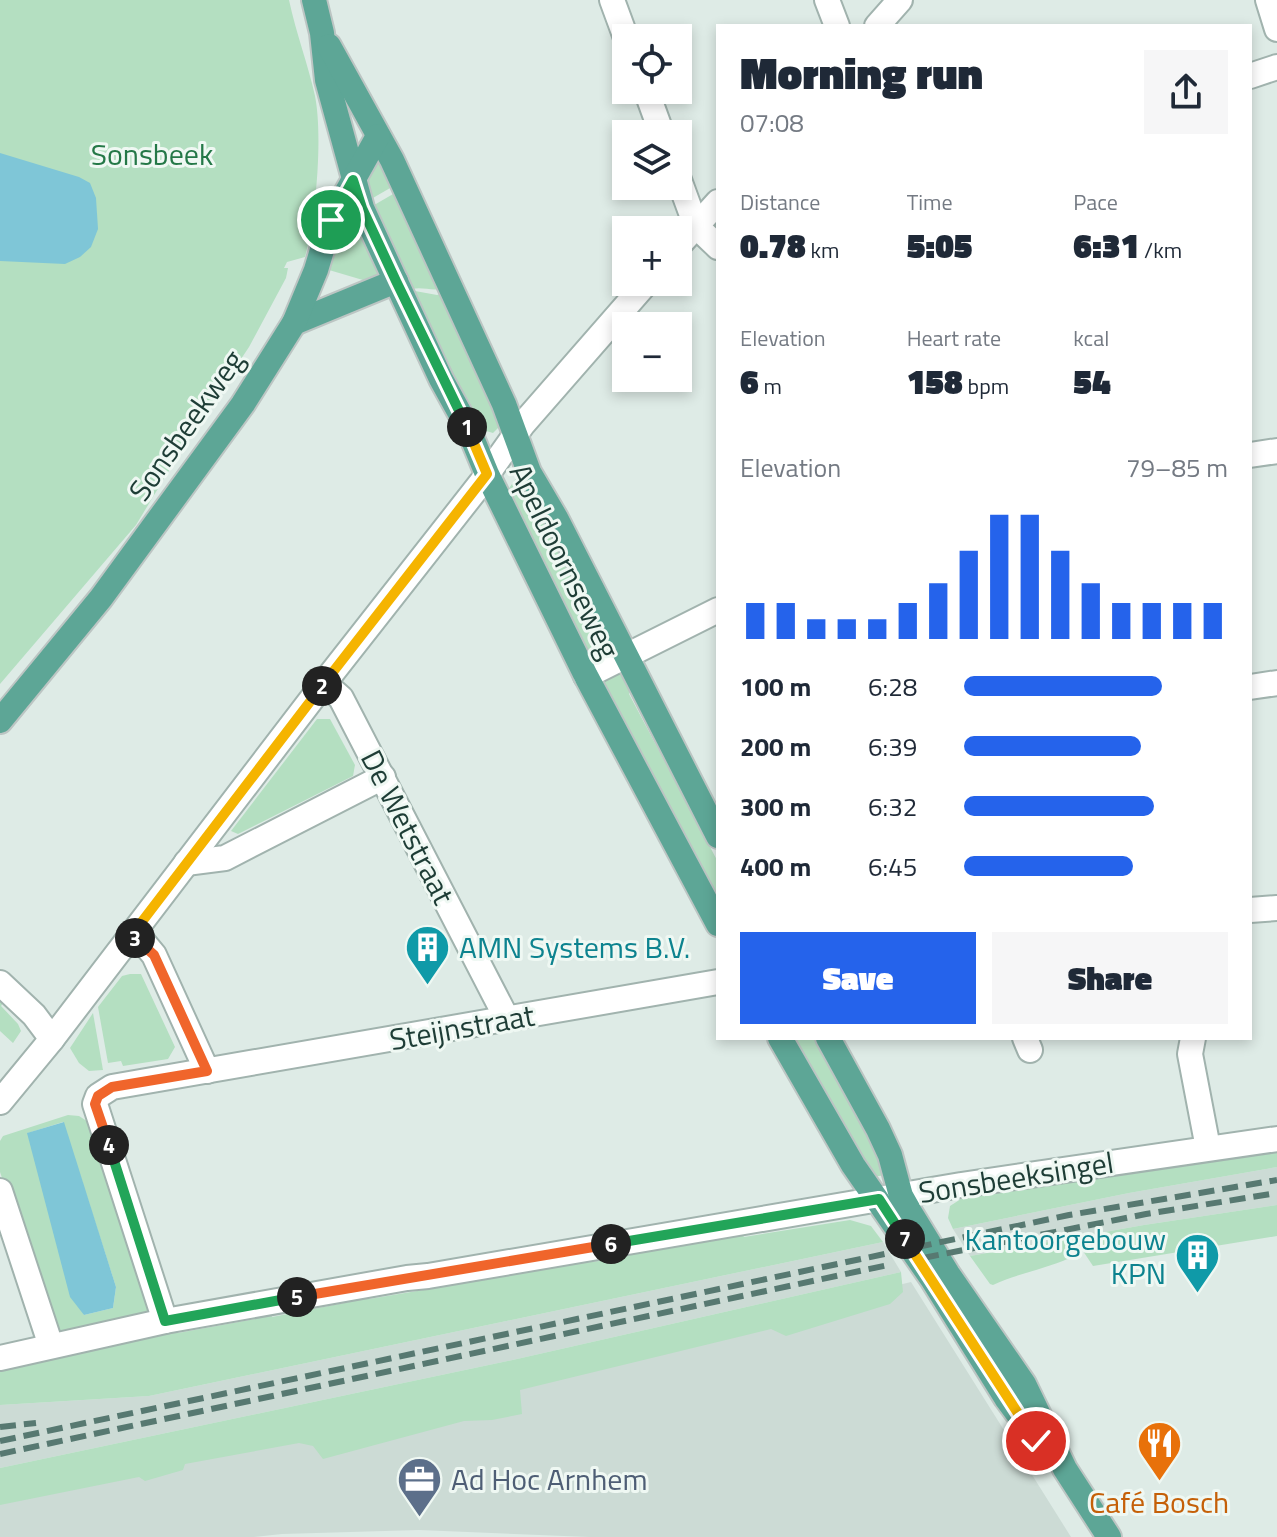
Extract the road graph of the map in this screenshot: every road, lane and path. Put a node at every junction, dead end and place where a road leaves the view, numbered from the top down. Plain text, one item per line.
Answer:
1 (314, 0) edge
2 (612, 0) edge
3 (827, 0) edge
4 (900, 0) edge
5 (1268, 0) edge
6 (621, 24) edge
7 (836, 24) edge
8 (879, 24) edge
9 (1277, 29) edge
10 (322, 33) junction
11 (1277, 67) edge
12 (1252, 75) edge
13 (378, 136) junction
14 (353, 180) junction
15 (686, 200) edge
16 (716, 204) edge
17 (696, 226) junction
18 (692, 230) edge
19 (716, 245) edge
20 (396, 281) junction
21 (635, 296) edge
22 (294, 323) junction
23 (514, 436) junction
24 (1277, 451) edge
25 (1252, 455) edge
26 (487, 474) junction
27 (716, 611) edge
28 (624, 656) junction
29 (586, 676) junction
30 (324, 683) junction
31 (1277, 683) edge
32 (1252, 687) edge
33 (0, 721) edge
34 (383, 777) junction
35 (716, 832) edge
36 (186, 863) junction
37 (1277, 908) edge
38 (1252, 910) edge
39 (716, 920) edge
40 (131, 936) junction
41 (716, 982) edge
42 (0, 983) edge
43 (507, 1019) junction
44 (52, 1039) junction
45 (781, 1040) edge
46 (829, 1040) edge
47 (1193, 1040) edge
48 (207, 1071) junction
49 (0, 1102) edge
50 (1277, 1139) edge
51 (1208, 1148) junction
52 (0, 1191) edge
53 (890, 1198) junction
54 (165, 1321) junction
55 (51, 1346) junction
56 (0, 1358) edge
57 (1109, 1537) edge

1 - 10 main road, Apeldoornseweg
2 - 6 street
3 - 7 street
4 - 8 street
5 - 9 street
10 - 13 main road, Apeldoornseweg
10 - 14 main road, Apeldoornseweg
11 - 12 street
13 - 14 main road, Sonsbeekweg
13 - 23 main road, Apeldoornseweg
14 - 20 main road, Apeldoornseweg
14 - 22 main road, Sonsbeekweg
15 - 17 street
16 - 17 street
17 - 18 street
17 - 19 street
20 - 22 main road
20 - 26 main road, Apeldoornseweg
21 - 23 street
22 - 33 main road, Sonsbeekweg
23 - 26 street
23 - 28 main road, Apeldoornseweg
24 - 25 street
26 - 29 main road, Apeldoornseweg
26 - 30 street
27 - 28 street
28 - 29 street
28 - 35 main road, Apeldoornseweg
29 - 39 main road, Apeldoornseweg
30 - 34 street, De Wetstraat
30 - 36 street
31 - 32 street
34 - 36 street
34 - 43 street, De Wetstraat
36 - 40 street
37 - 38 street
40 - 44 street
40 - 48 street
41 - 43 street, Steijnstraat
42 - 44 street
43 - 48 street, Steijnstraat
44 - 49 street
45 - 53 main road
46 - 53 main road
47 - 51 street
48 - 54 street, Steijnstraat
50 - 51 street, Sonsbeeksingel
51 - 53 street, Sonsbeeksingel
52 - 55 street
53 - 54 street, Sonsbeeksingel
53 - 57 main road
54 - 55 street, Sonsbeeksingel
55 - 56 street, Sonsbeeksingel

